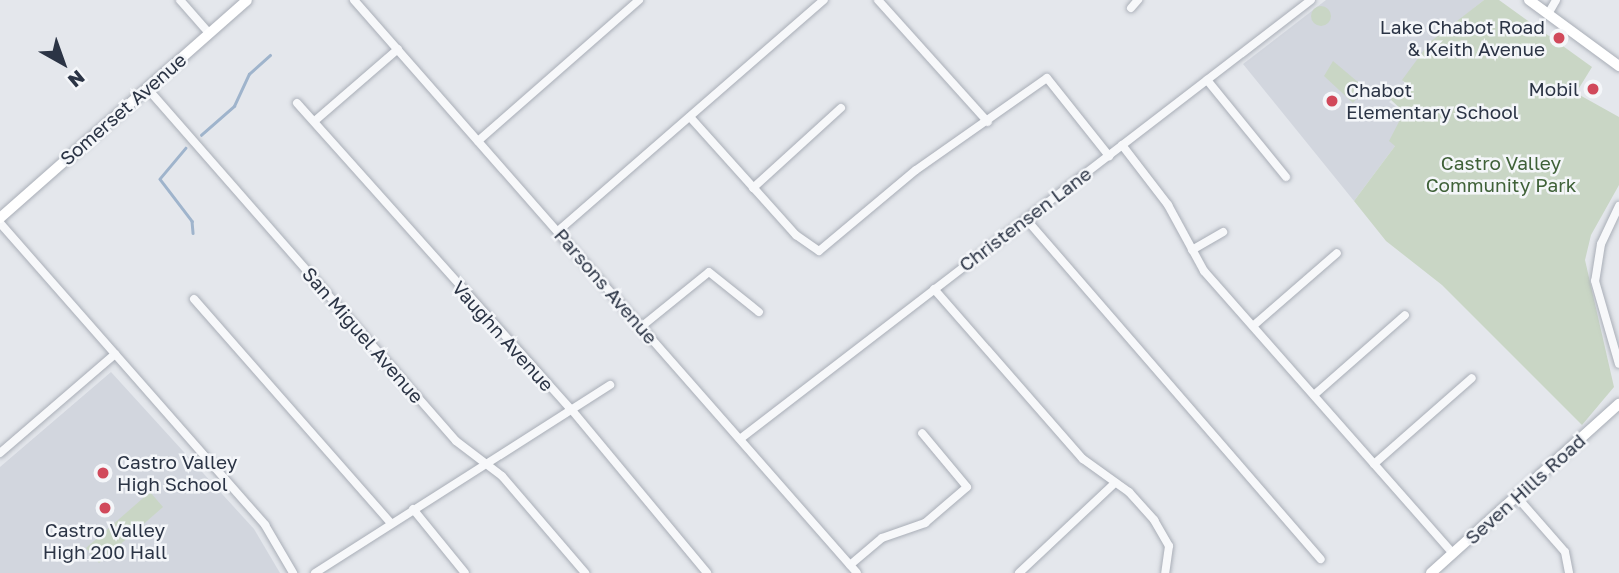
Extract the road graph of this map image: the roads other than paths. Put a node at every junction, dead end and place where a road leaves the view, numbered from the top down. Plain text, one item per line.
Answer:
1 (180, 0) edge
2 (247, 0) edge
3 (354, 0) edge
4 (639, 0) edge
5 (824, 0) edge
6 (878, 0) edge
7 (1138, 0) edge
8 (1311, 0) edge
9 (1529, 0) edge
10 (1556, 0) edge
11 (1131, 8) dead end
12 (1548, 13) junction
13 (209, 33) junction
14 (398, 49) junction
15 (1619, 66) edge
16 (1207, 80) junction
17 (147, 88) junction
18 (297, 103) dead end
19 (841, 108) dead end
20 (690, 117) junction
21 (317, 119) junction
22 (988, 122) junction
23 (478, 141) junction
24 (1122, 145) junction
25 (1109, 156) junction
26 (1286, 177) dead end
27 (752, 188) junction
28 (1619, 206) edge
29 (1026, 219) junction
30 (0, 220) edge
31 (558, 231) junction
32 (1223, 232) dead end
33 (1192, 250) junction
34 (1337, 253) dead end
35 (934, 289) junction
36 (194, 299) dead end
37 (759, 312) dead end
38 (1405, 315) dead end
39 (1253, 326) junction
40 (641, 327) junction
41 (115, 354) junction
42 (1619, 364) edge
43 (1472, 378) dead end
44 (610, 385) dead end
45 (1314, 395) junction
46 (1619, 404) edge
47 (571, 409) junction
48 (922, 433) dead end
49 (740, 439) junction
50 (0, 453) edge
51 (486, 464) junction
52 (1374, 464) junction
53 (1115, 483) junction
54 (1516, 496) junction
55 (414, 509) junction
56 (391, 523) junction
57 (1453, 553) junction
58 (1321, 559) dead end
59 (850, 565) junction
60 (293, 573) edge
61 (315, 573) edge
62 (465, 573) edge
63 (585, 573) edge
64 (707, 573) edge
65 (858, 573) edge
66 (1018, 573) edge
67 (1165, 573) edge
68 (1431, 573) edge
69 (1569, 573) edge

1 - 13 street
2 - 13 street, Somerset Avenue
3 - 14 street, Parsons Avenue
4 - 23 street
5 - 20 street
6 - 22 street
7 - 11 street
8 - 16 street, Christensen Lane
9 - 12 street
10 - 12 street
12 - 15 street
13 - 17 street, Somerset Avenue
14 - 21 street
14 - 23 street, Parsons Avenue
16 - 24 street, Christensen Lane
16 - 26 street
17 - 30 street, Somerset Avenue
17 - 51 street, San Miguel Avenue
18 - 21 street, Vaughn Avenue
19 - 27 street
20 - 27 street
20 - 31 street
21 - 47 street, Vaughn Avenue
22 - 25 street
22 - 27 street
23 - 31 street, Parsons Avenue
24 - 25 street, Christensen Lane
24 - 33 street
25 - 29 street, Christensen Lane
28 - 42 street
29 - 35 street, Christensen Lane
29 - 58 street
30 - 41 street
31 - 40 street, Parsons Avenue
32 - 33 street
33 - 39 street
34 - 39 street
35 - 49 street, Christensen Lane
35 - 53 street
36 - 56 street
37 - 40 street
38 - 45 street
39 - 45 street
40 - 49 street, Parsons Avenue
41 - 50 street
41 - 60 street
43 - 52 street
44 - 47 street
45 - 52 street
46 - 54 street, Seven Hills Road
47 - 51 street
47 - 64 street, Vaughn Avenue
48 - 59 street
49 - 59 street, Parsons Avenue
51 - 55 street
51 - 63 street, San Miguel Avenue
52 - 57 street
53 - 66 street
53 - 67 street
54 - 57 street, Seven Hills Road
54 - 69 street
55 - 56 street
55 - 62 street
56 - 61 street
57 - 68 street, Seven Hills Road
59 - 65 street, Parsons Avenue

